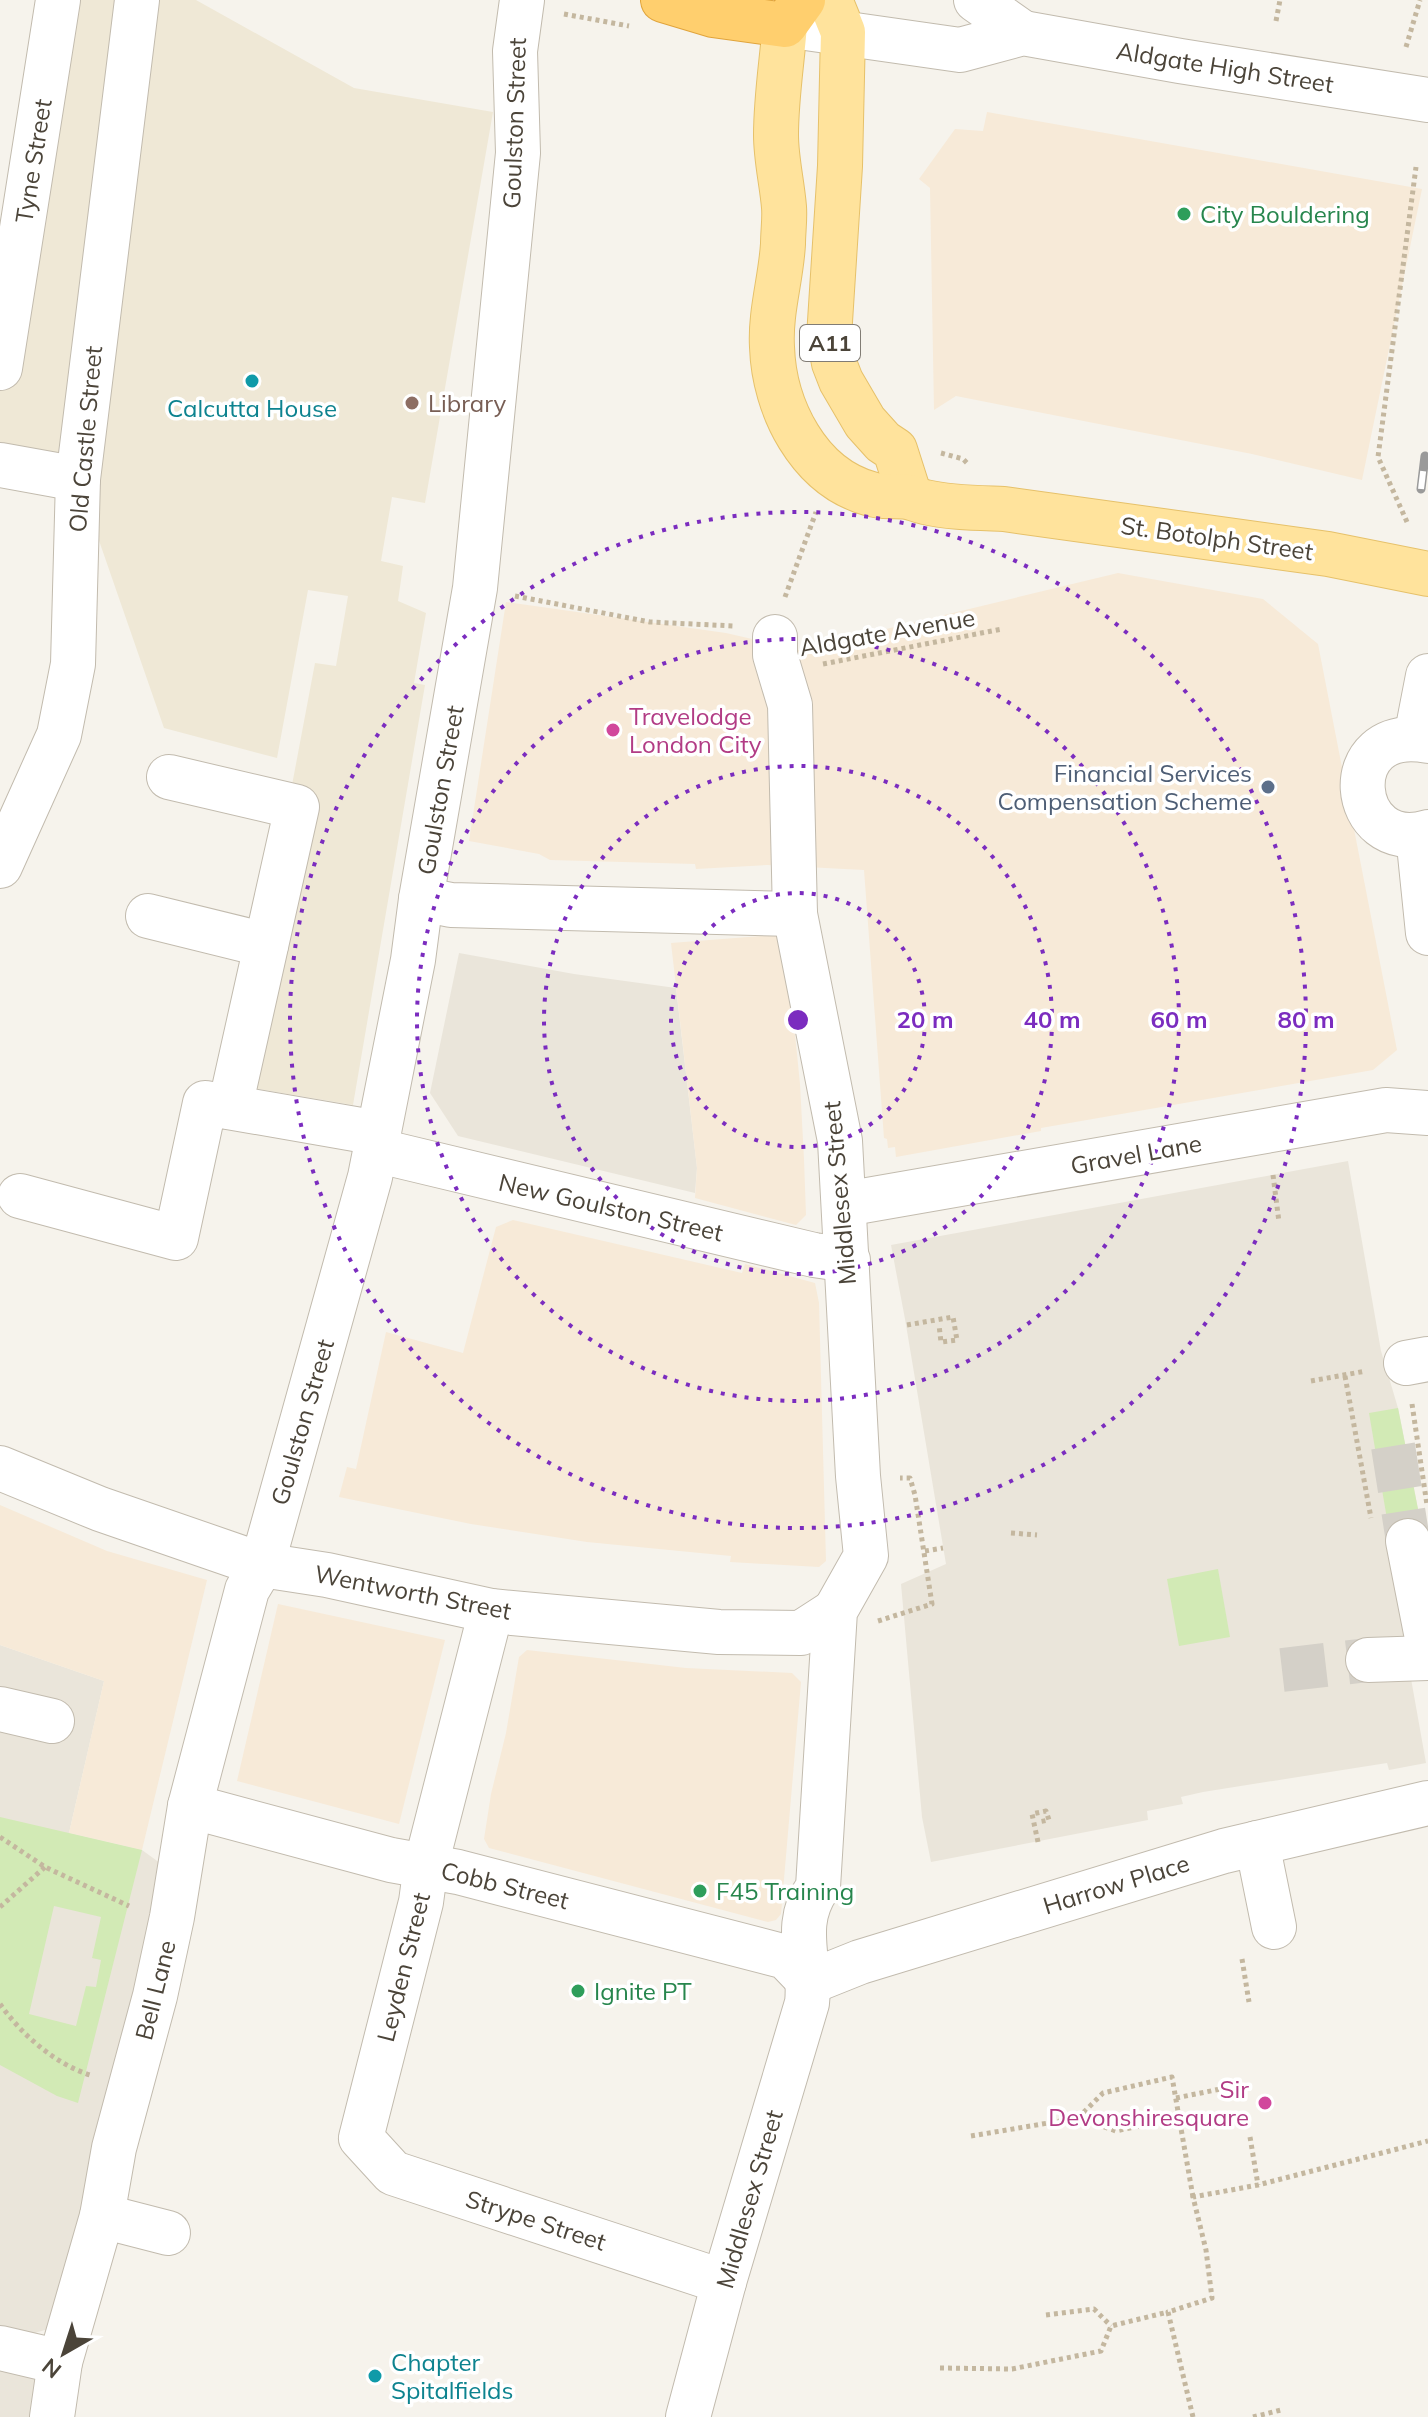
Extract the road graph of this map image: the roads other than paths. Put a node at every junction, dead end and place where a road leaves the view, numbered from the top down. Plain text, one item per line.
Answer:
1 (58, 0) edge
2 (137, 0) edge
3 (976, 0) edge
4 (521, 3) edge
5 (794, 12) edge
6 (652, 14) edge
7 (836, 16) edge
8 (1023, 33) junction
9 (1428, 100) edge
10 (0, 368) edge
11 (0, 465) edge
12 (78, 479) junction
13 (910, 497) junction
14 (1428, 574) edge
15 (764, 644) road end
16 (1428, 676) edge
17 (1422, 740) edge
18 (169, 777) dead end
19 (1422, 840) edge
20 (0, 866) edge
21 (421, 899) junction
22 (795, 914) junction
23 (148, 916) dead end
24 (1428, 933) edge
25 (266, 945) junction
26 (230, 1107) junction
27 (1428, 1113) edge
28 (376, 1142) junction
29 (20, 1196) dead end
30 (845, 1204) junction
31 (848, 1260) junction
32 (0, 1468) edge
33 (1418, 1527) tunnel mouth
34 (262, 1565) junction
35 (491, 1611) junction
36 (835, 1611) junction
37 (1428, 1643) edge
38 (1428, 1658) edge
39 (1368, 1660) tunnel mouth
40 (0, 1709) edge
41 (52, 1721) dead end
42 (1428, 1803) edge
43 (190, 1806) junction
44 (1257, 1843) junction
45 (426, 1865) junction
46 (1274, 1927) dead end
47 (810, 1982) junction
48 (361, 2138) joint
49 (102, 2216) junction
50 (168, 2233) dead end
51 (724, 2282) junction
52 (0, 2348) edge
53 (60, 2362) junction
54 (52, 2417) edge
55 (688, 2417) edge

1 - 10 street, Tyne Street
2 - 12 street, Old Castle Street
3 - 8 street, Aldgate High Street
4 - 21 street, Goulston Street
5 - 6 highway
5 - 7 street, Aldgate High Street
5 - 13 main road, St. Botolph Street / A11
7 - 8 street, Aldgate High Street
7 - 13 main road, A11
8 - 9 street, Aldgate High Street
11 - 12 street
12 - 20 street, Old Castle Street
13 - 14 main road, St. Botolph Street / A11
15 - 22 street, Middlesex Street
16 - 17 street
17 - 19 street
18 - 25 street
19 - 24 street
21 - 22 street
21 - 28 street, Goulston Street
22 - 30 street, Middlesex Street
23 - 25 street
25 - 26 street
26 - 28 street, New Goulston Street
26 - 29 street
27 - 30 street, Gravel Lane
28 - 31 street, New Goulston Street
28 - 34 street, Goulston Street
30 - 31 street, Middlesex Street
31 - 36 street, Middlesex Street
32 - 34 street, Wentworth Street
33 - 37 street
34 - 35 street, Wentworth Street
34 - 43 street, Bell Lane
35 - 36 street, Wentworth Street
35 - 45 street, Leyden Street
36 - 47 street, Middlesex Street
38 - 39 street
40 - 41 street
42 - 44 street, Harrow Place
43 - 45 street, Cobb Street
43 - 49 street, Bell Lane
44 - 46 street
44 - 47 street, Harrow Place
45 - 47 street, Cobb Street
45 - 48 street, Leyden Street
47 - 51 street, Middlesex Street
48 - 51 street, Strype Street
49 - 50 street
49 - 53 street, Bell Lane
51 - 55 street, Middlesex Street
52 - 53 street
53 - 54 street, Bell Lane

